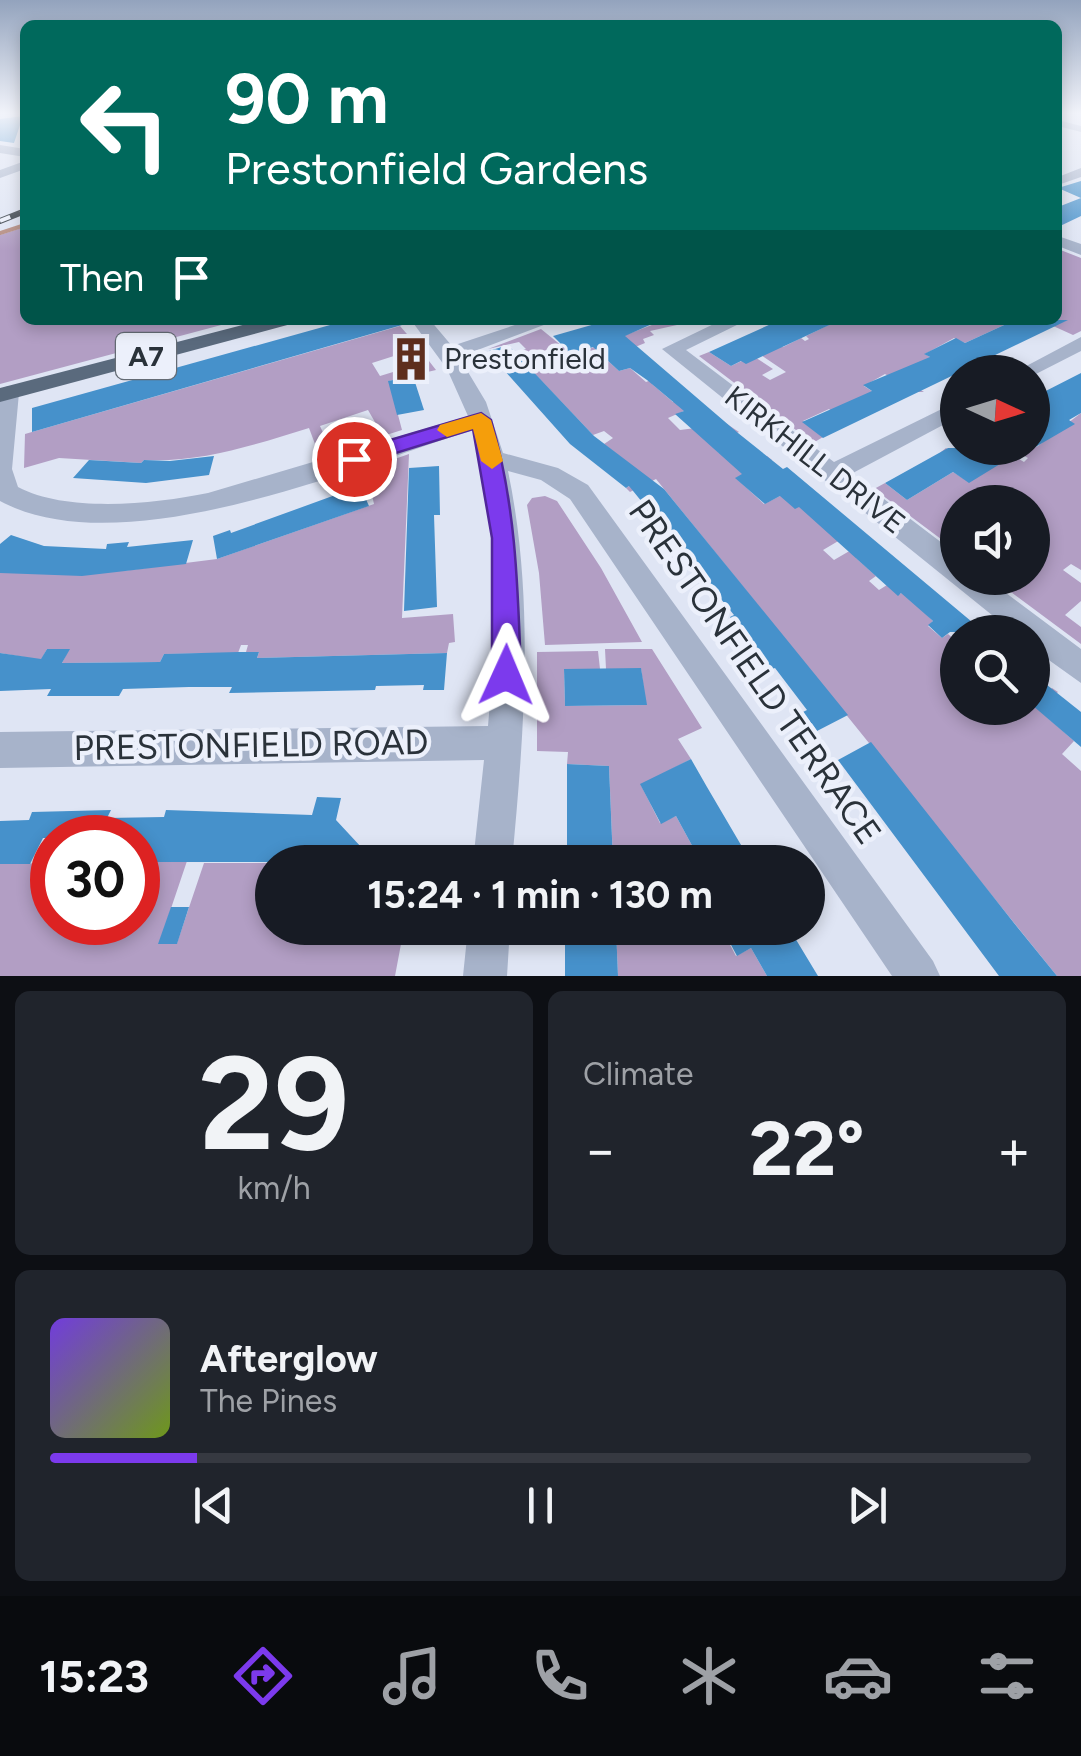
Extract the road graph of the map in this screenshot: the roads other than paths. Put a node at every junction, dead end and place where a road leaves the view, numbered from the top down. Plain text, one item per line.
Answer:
1 (265, 325) edge
2 (424, 325) edge
3 (533, 325) edge
4 (727, 325) edge
5 (1081, 343) edge
6 (448, 354) junction
7 (1050, 359) edge
8 (4, 394) edge
9 (940, 417) edge
10 (481, 420) junction
11 (492, 458) junction
12 (0, 469) edge
13 (833, 473) junction
14 (940, 557) edge
15 (988, 595) edge
16 (1081, 668) edge
17 (502, 743) junction
18 (0, 750) edge
19 (494, 845) edge
20 (487, 945) edge
21 (485, 976) edge
22 (918, 976) edge

1 - 8 main road, A7
2 - 6 street
3 - 6 street
4 - 13 street, KIRKHILL DRIVE
5 - 7 street
6 - 10 street
8 - 12 street
9 - 13 street
10 - 11 street
10 - 12 street
11 - 17 street
11 - 22 street, PRESTONFIELD TERRACE
13 - 14 street, KIRKHILL DRIVE
15 - 16 street
17 - 18 street, PRESTONFIELD ROAD
17 - 19 street
20 - 21 street

